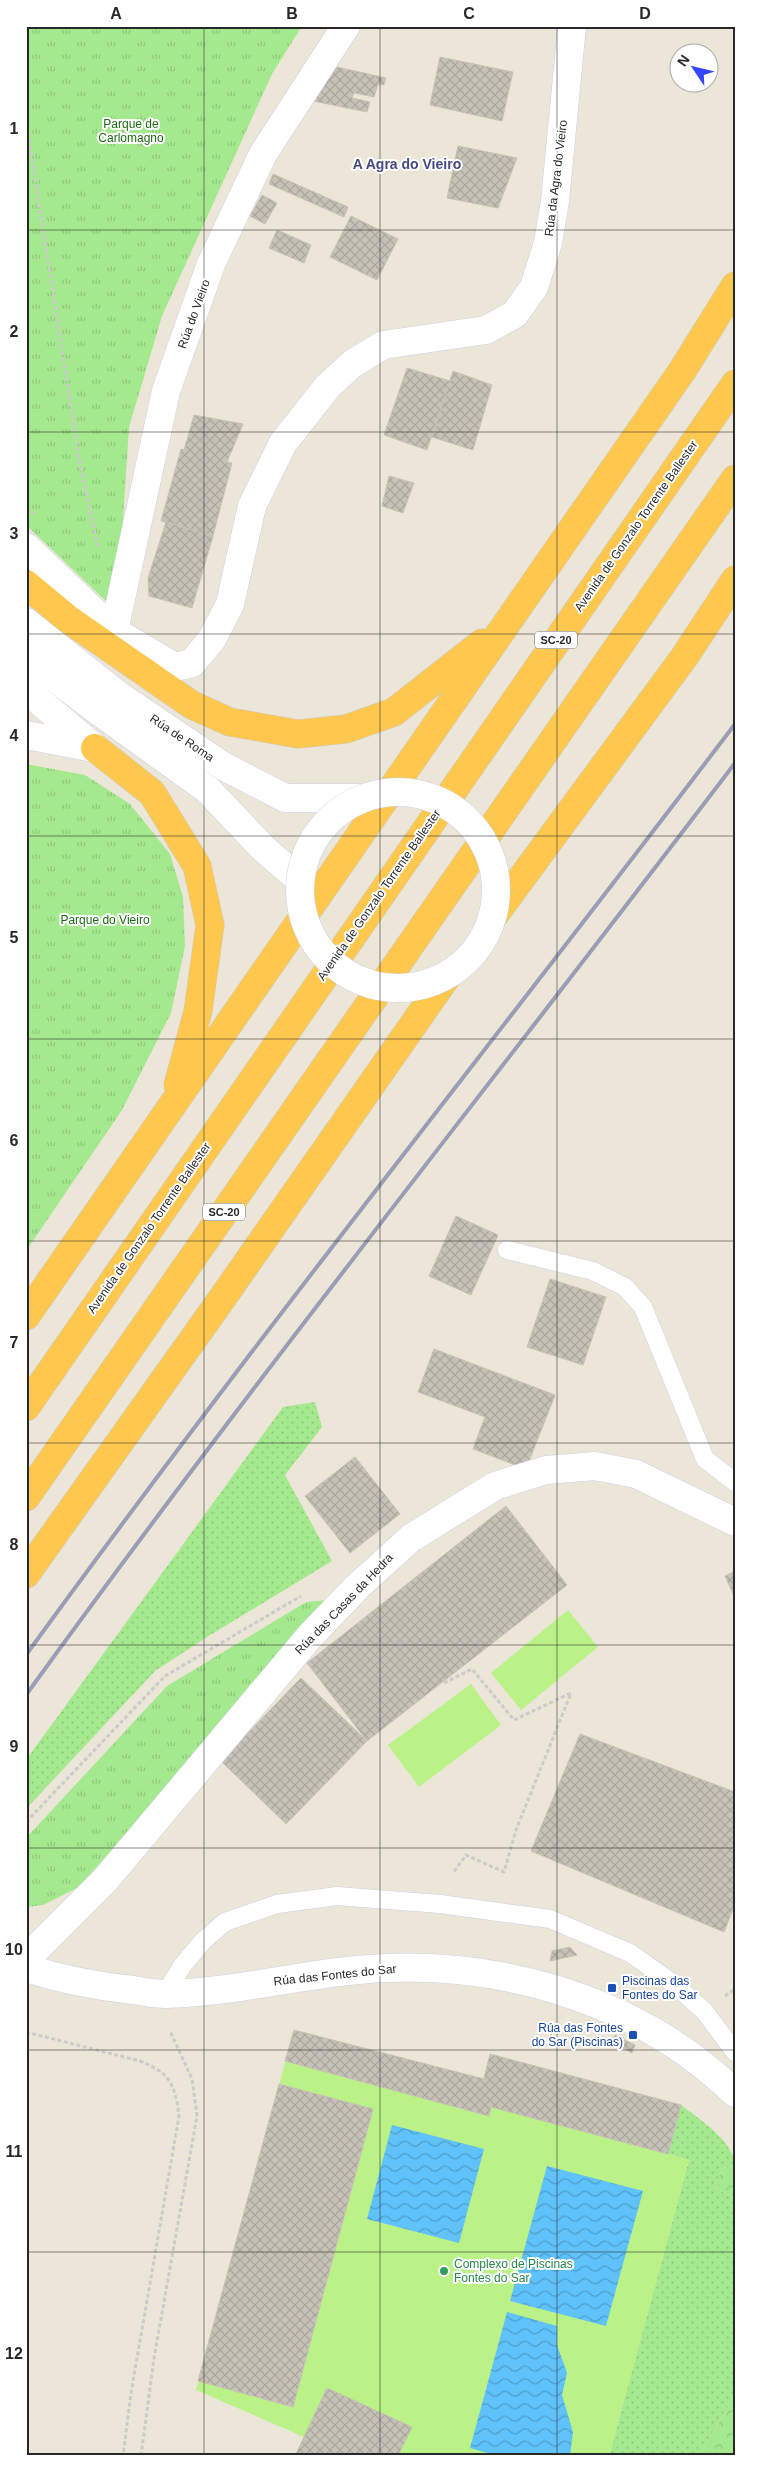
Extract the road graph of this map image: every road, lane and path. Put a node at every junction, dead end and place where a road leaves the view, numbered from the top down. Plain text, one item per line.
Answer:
1 (346, 26) edge
2 (572, 26) edge
3 (26, 120) edge
4 (735, 286) edge
5 (735, 384) edge
6 (735, 479) edge
7 (26, 547) edge
8 (100, 554) dead end
9 (735, 580) edge
10 (26, 584) edge
11 (26, 622) edge
12 (503, 627) junction
13 (114, 631) junction
14 (26, 656) edge
15 (26, 690) edge
16 (110, 704) junction
17 (26, 736) edge
18 (95, 748) junction
19 (360, 798) junction
20 (300, 880) junction
21 (493, 917) junction
22 (448, 975) junction
23 (173, 1104) junction
24 (507, 1250) dead end
25 (26, 1316) edge
26 (26, 1407) edge
27 (735, 1482) edge
28 (26, 1497) edge
29 (735, 1522) edge
30 (26, 1574) edge
31 (306, 1593) dead end
32 (444, 1683) dead end
33 (26, 1822) edge
34 (453, 1873) dead end
35 (26, 1960) edge
36 (26, 1968) edge
37 (165, 1994) junction
38 (170, 2031) dead end
39 (26, 2032) edge
40 (735, 2052) edge
41 (735, 2093) edge
42 (123, 2456) edge
43 (141, 2456) edge

1 - 13 street, Rúa do Vieiro
2 - 13 street, Rúa da Agra do Vieiro
3 - 8 path
4 - 12 highway
5 - 26 highway, Avenida de Gonzalo Torrente Ballester / SC-20
6 - 28 highway, SC-20
7 - 13 street
9 - 21 highway
10 - 12 highway
11 - 16 street, Rúa de Roma
12 - 23 highway
14 - 16 street, Rúa de Roma
15 - 18 street
16 - 19 street, Rúa de Roma
16 - 20 street, Rúa de Roma
17 - 18 street
18 - 23 highway
19 - 20 street, bridge
19 - 21 street, bridge
20 - 22 street, bridge
21 - 22 street, bridge
22 - 30 highway
23 - 25 highway
24 - 27 lane
29 - 35 street, Rúa das Casas da Hedra
31 - 33 path
32 - 34 path
36 - 37 street, Rúa das Fontes do Sar
37 - 40 lane
37 - 41 street, Rúa das Fontes do Sar
38 - 43 path
39 - 42 path

